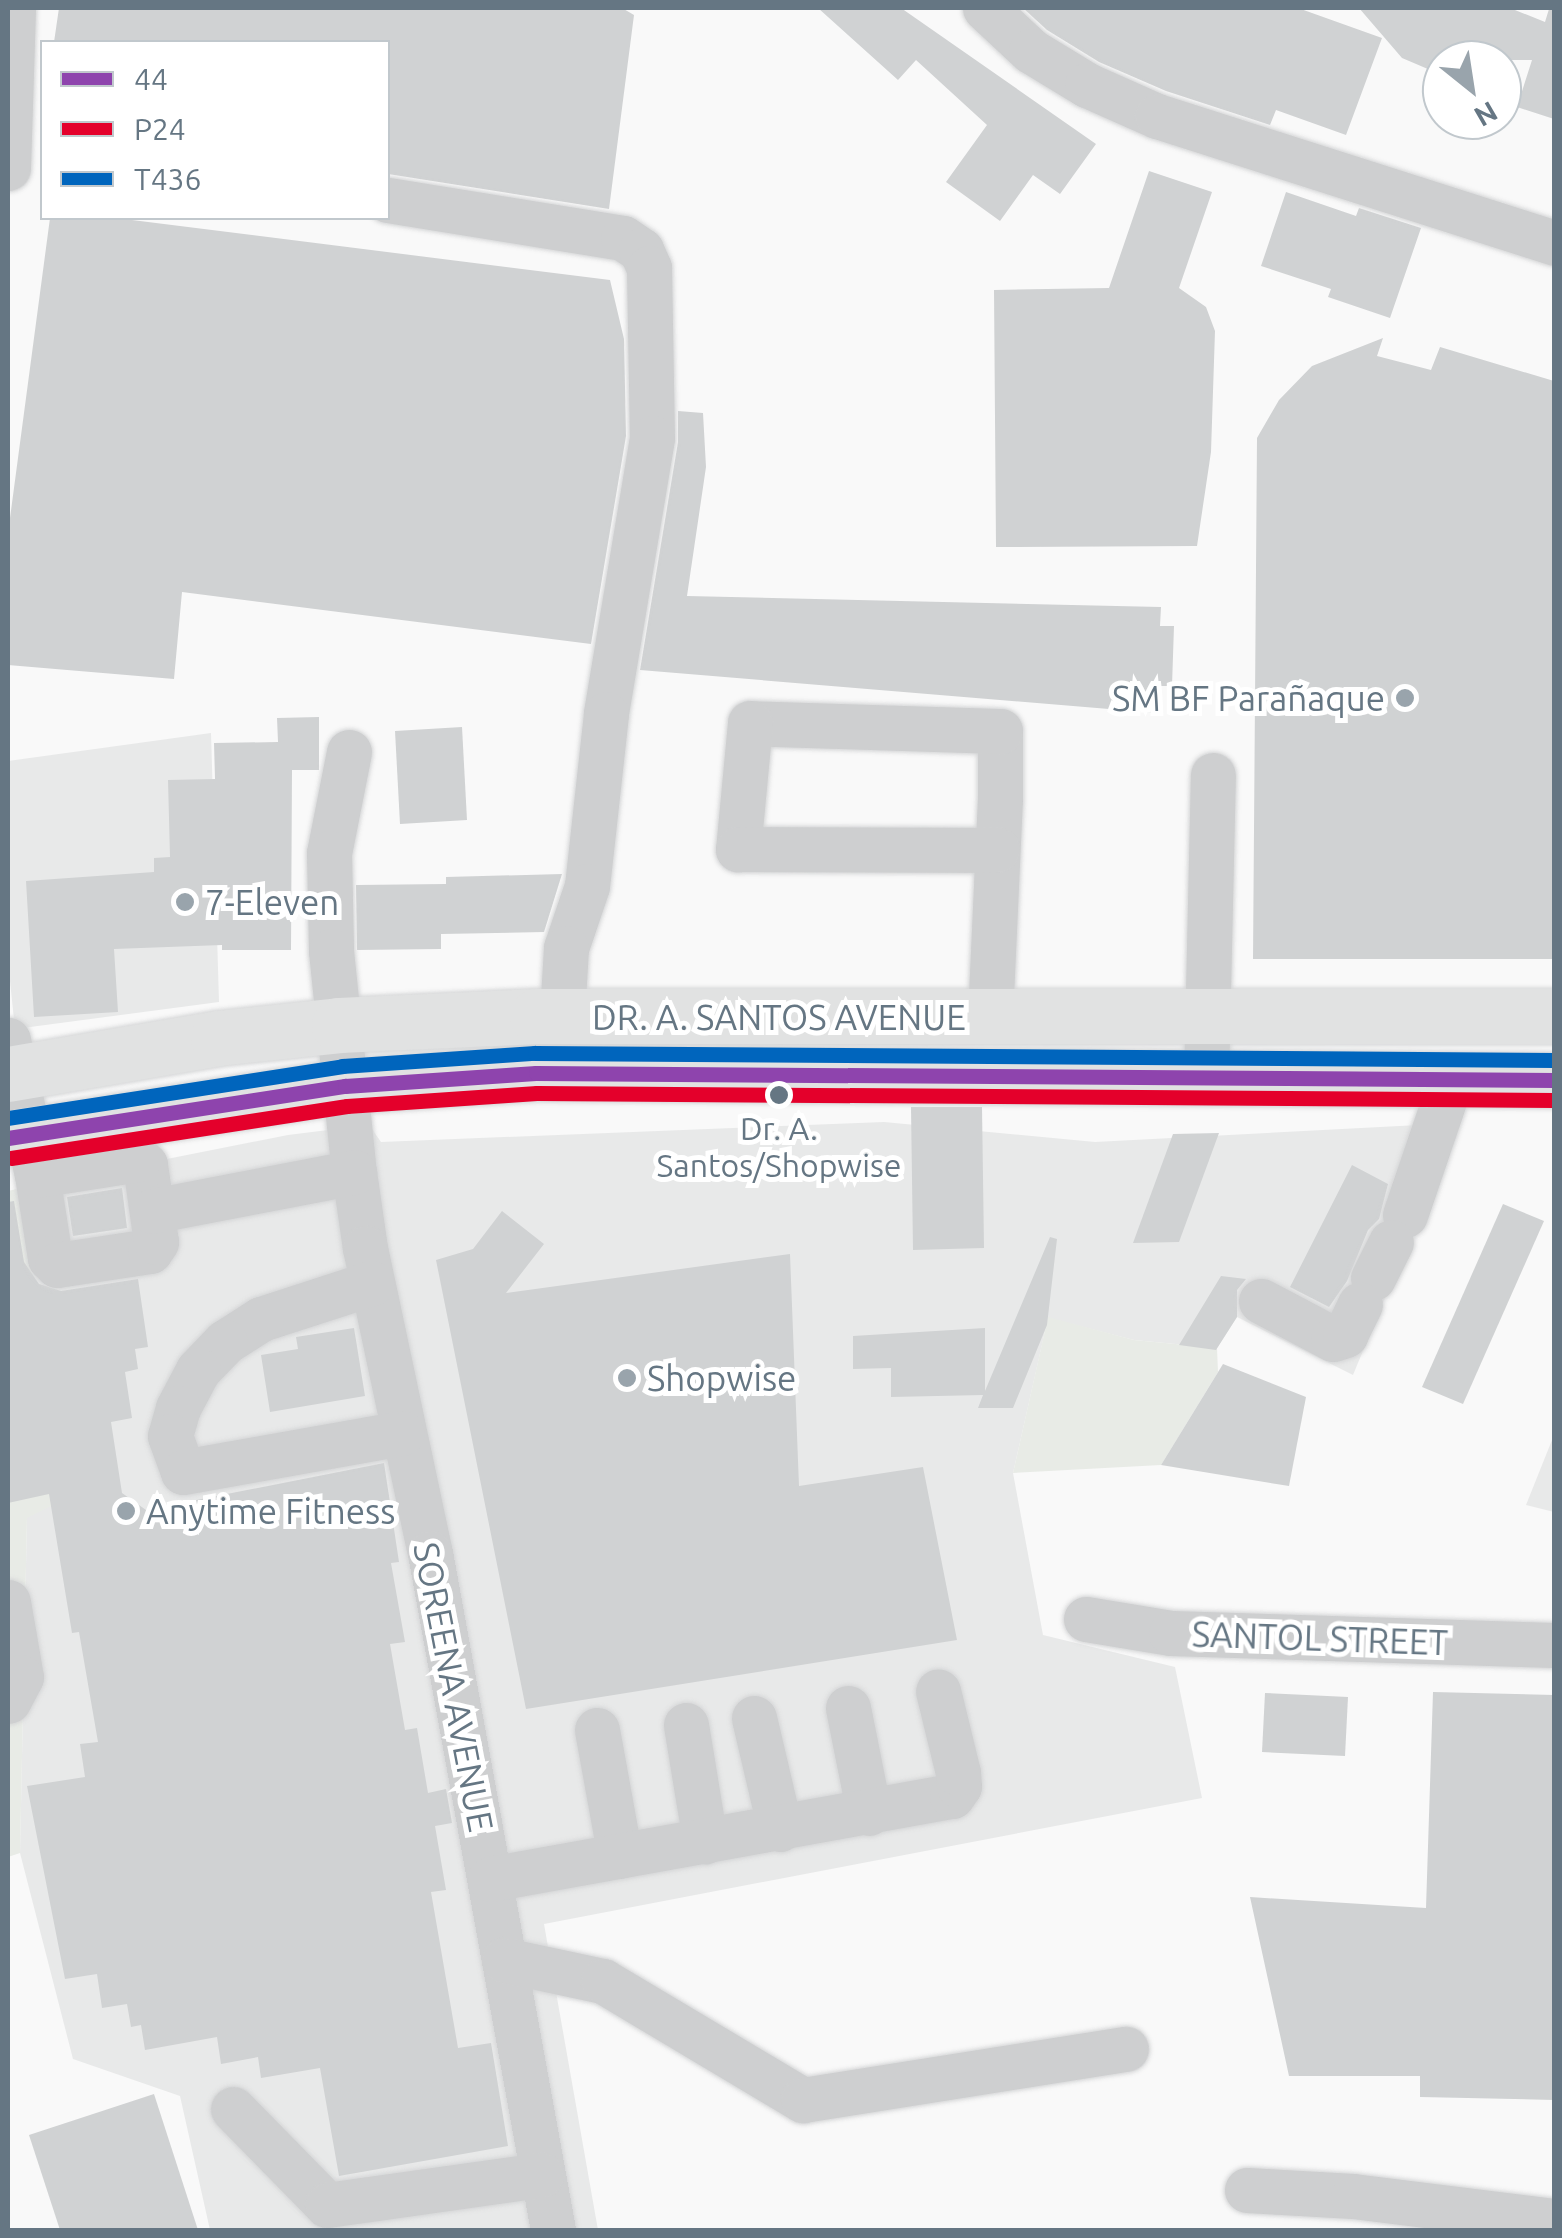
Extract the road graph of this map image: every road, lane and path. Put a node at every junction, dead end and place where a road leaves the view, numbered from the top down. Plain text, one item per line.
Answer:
1 (12, 8) edge
2 (984, 8) edge
3 (20, 152) edge
4 (390, 200) edge
5 (1554, 243) edge
6 (349, 752) dead end
7 (1213, 774) dead end
8 (997, 850) junction
9 (562, 1016) junction
10 (1554, 1016) edge
11 (1210, 1017) junction
12 (990, 1018) junction
13 (338, 1025) junction
14 (10, 1062) edge
15 (1206, 1080) junction
16 (1451, 1080) junction
17 (1554, 1080) edge
18 (345, 1086) junction
19 (120, 1140) junction
20 (24, 1149) edge
21 (354, 1172) junction
22 (152, 1211) junction
23 (372, 1283) junction
24 (1260, 1301) dead end
25 (402, 1433) junction
26 (8, 1602) edge
27 (1086, 1618) dead end
28 (1554, 1644) edge
29 (938, 1692) dead end
30 (8, 1701) edge
31 (848, 1708) dead end
32 (754, 1718) dead end
33 (686, 1724) dead end
34 (597, 1730) dead end
35 (869, 1814) junction
36 (780, 1829) junction
37 (706, 1841) junction
38 (620, 1856) junction
39 (490, 1879) junction
40 (504, 1960) junction
41 (1126, 2049) dead end
42 (232, 2109) dead end
43 (540, 2175) junction
44 (1247, 2190) dead end
45 (1349, 2214) edge
46 (1554, 2221) edge
47 (552, 2230) edge

1 - 3 street
2 - 5 street
4 - 9 street
6 - 13 street, SOREENA AVENUE
7 - 11 street
8 - 8 street
8 - 12 street
9 - 12 main road, DR. A. SANTOS AVENUE
9 - 13 main road, DR. A. SANTOS AVENUE
10 - 11 main road, DR. A. SANTOS AVENUE
11 - 12 main road, DR. A. SANTOS AVENUE
11 - 15 street
13 - 14 main road, DR. A. SANTOS AVENUE
13 - 18 street, SOREENA AVENUE
14 - 20 street
15 - 16 main road, DR. A. SANTOS AVENUE
15 - 18 main road, DR. A. SANTOS AVENUE
16 - 17 main road, DR. A. SANTOS AVENUE
16 - 24 street
18 - 19 main road, DR. A. SANTOS AVENUE
18 - 21 street, SOREENA AVENUE
19 - 20 main road, DR. A. SANTOS AVENUE
19 - 22 street
20 - 22 street
21 - 22 street
21 - 23 street, SOREENA AVENUE
23 - 25 street, SOREENA AVENUE
23 - 25 street
25 - 39 street, SOREENA AVENUE
26 - 30 street
27 - 28 street, SANTOL STREET
29 - 35 street
31 - 35 street
32 - 36 street
33 - 37 street
34 - 38 street
35 - 36 street
36 - 37 street
37 - 38 street
38 - 39 street
39 - 40 street, SOREENA AVENUE
40 - 41 street
40 - 43 street, SOREENA AVENUE
42 - 43 street
43 - 47 street, SOREENA AVENUE
44 - 45 street
45 - 46 street

